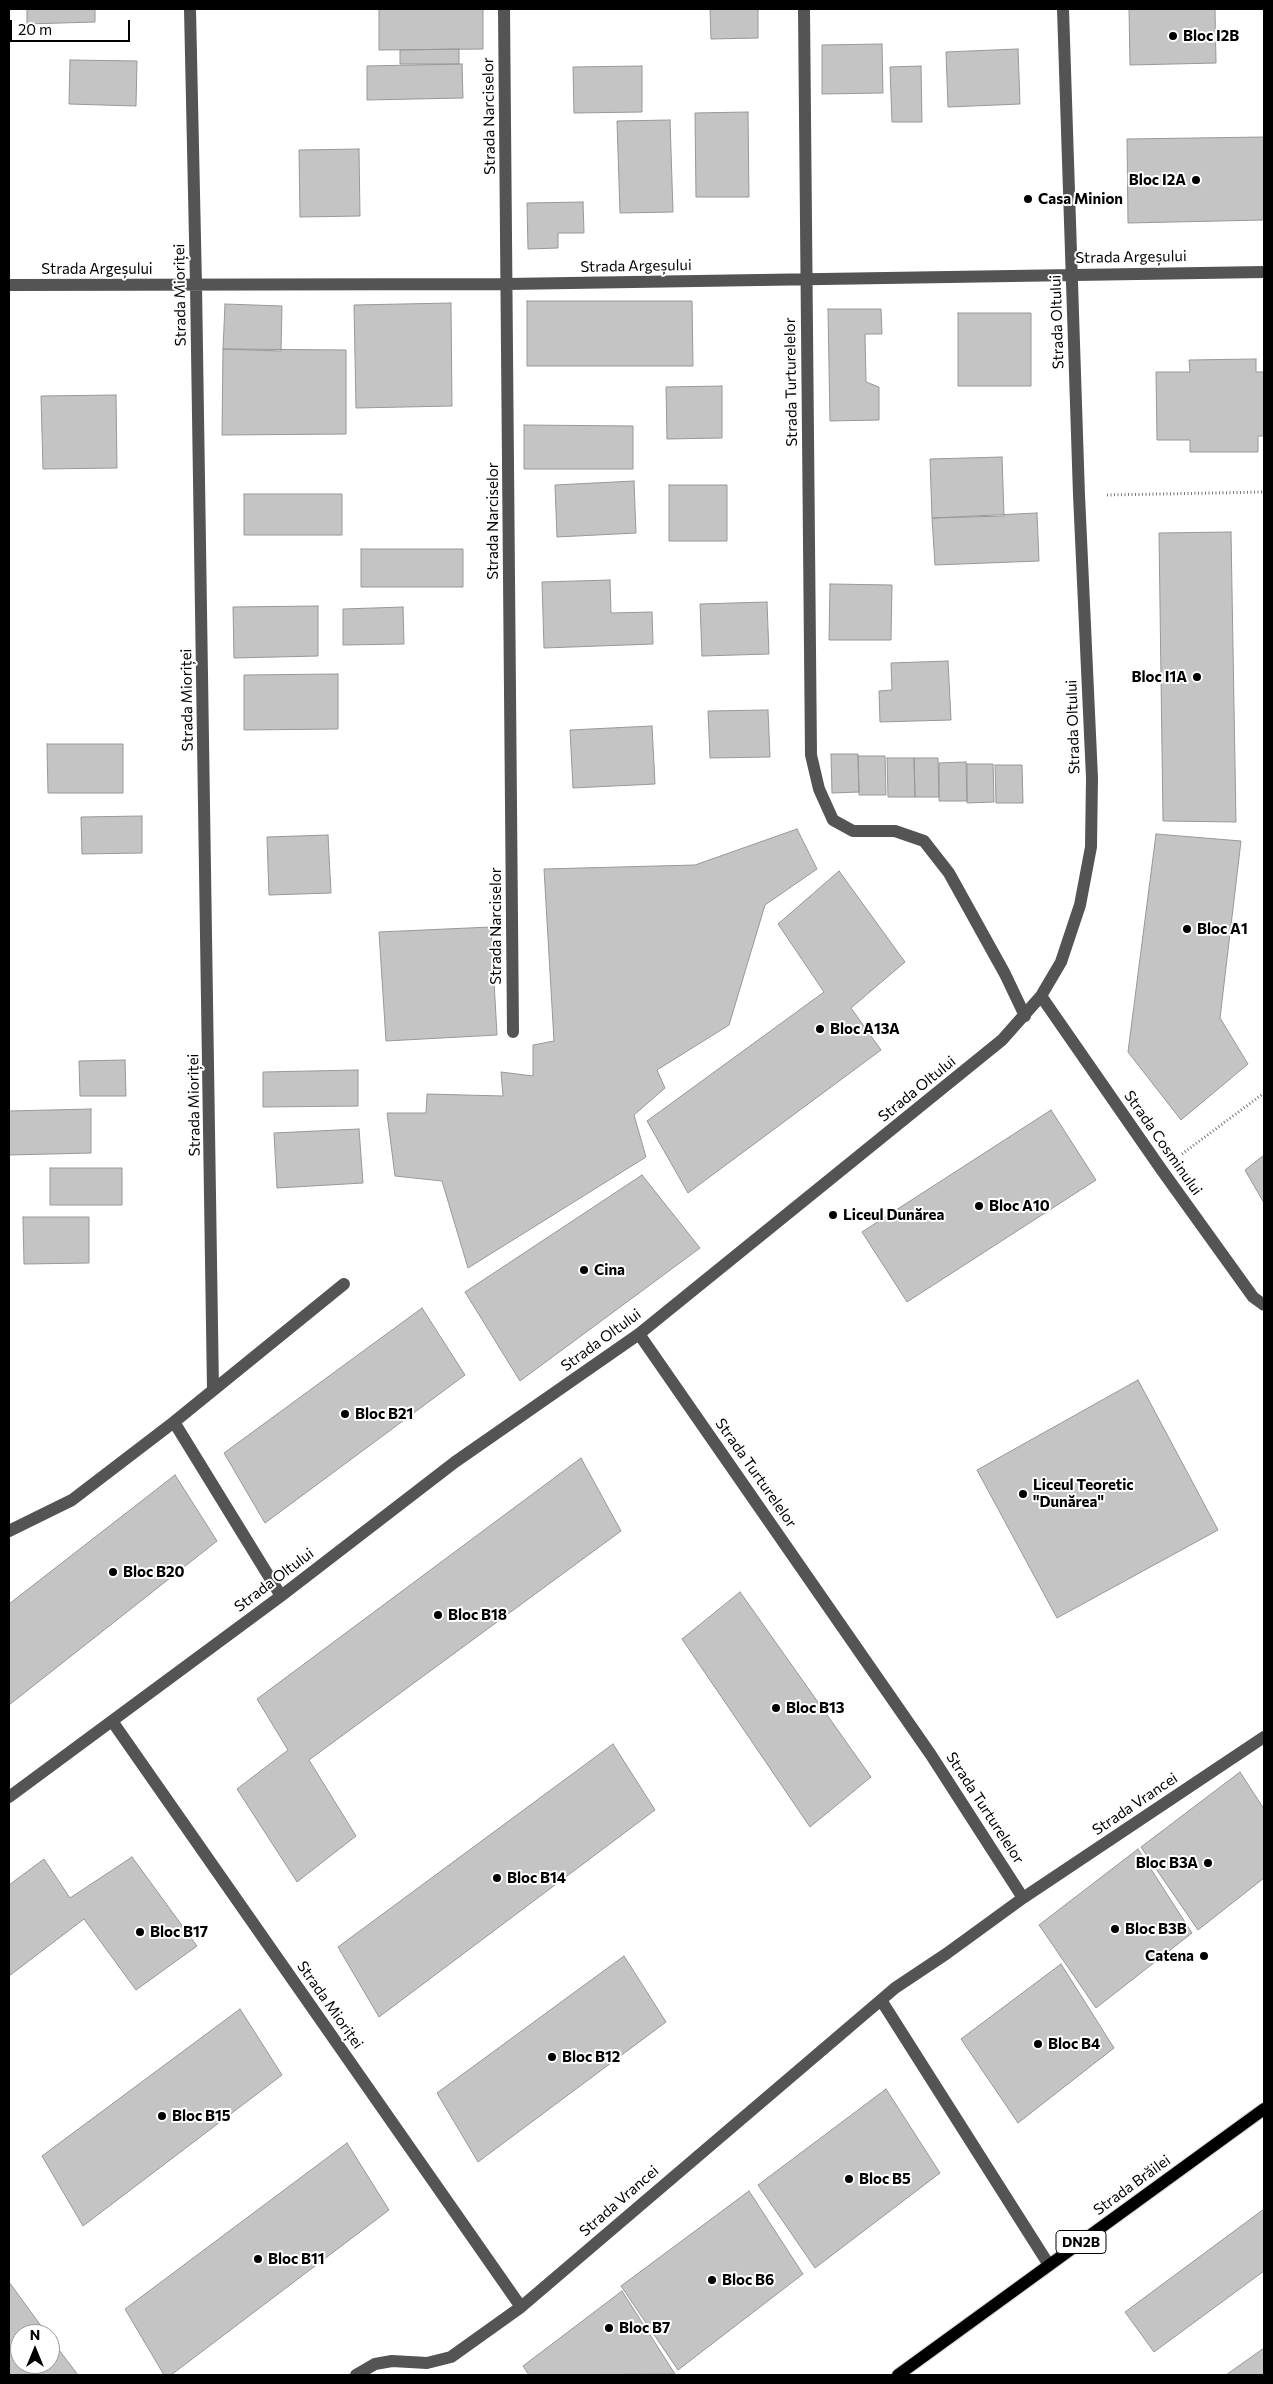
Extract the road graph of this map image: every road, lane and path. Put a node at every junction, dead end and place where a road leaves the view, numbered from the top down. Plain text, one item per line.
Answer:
1 (190, 9) edge
2 (504, 9) edge
3 (804, 9) edge
4 (1063, 9) edge
5 (1264, 272) edge
6 (1072, 274) junction
7 (807, 279) junction
8 (508, 284) junction
9 (9, 285) edge
10 (196, 285) junction
11 (1264, 492) edge
12 (1079, 495) junction
13 (1042, 996) junction
14 (1025, 1016) junction
15 (513, 1032) dead end
16 (1264, 1093) edge
17 (1161, 1169) junction
18 (344, 1284) dead end
19 (1264, 1305) edge
20 (639, 1334) junction
21 (213, 1390) junction
22 (174, 1422) junction
23 (9, 1531) edge
24 (281, 1596) junction
25 (112, 1721) junction
26 (1264, 1737) edge
27 (9, 1797) edge
28 (1023, 1898) junction
29 (880, 2000) junction
30 (1264, 2109) edge
31 (1050, 2265) junction
32 (521, 2307) junction
33 (356, 2375) edge
34 (898, 2375) edge

1 - 10 street, Strada Mioriței
2 - 8 street, Strada Narciselor
3 - 7 street, Strada Turturelelor
4 - 6 street, Strada Oltului
5 - 6 street, Strada Argeșului
6 - 7 street, Strada Argeșului
6 - 12 street, Strada Oltului
7 - 8 street, Strada Argeșului
7 - 14 street, Strada Turturelelor
8 - 10 street, Strada Argeșului
8 - 15 street, Strada Narciselor
9 - 10 street, Strada Argeșului
10 - 21 street, Strada Mioriței
11 - 12 path
12 - 13 street, Strada Oltului
13 - 14 street, Strada Oltului
13 - 17 street, Strada Cosminului
14 - 20 street, Strada Oltului
16 - 17 path
17 - 19 street, Strada Cosminului
18 - 21 street
20 - 24 street, Strada Oltului
20 - 28 street, Strada Turturelelor
21 - 22 street
22 - 23 street
22 - 24 street
24 - 25 street, Strada Oltului
25 - 27 street, Strada Oltului
25 - 32 street, Strada Mioriței
26 - 28 street, Strada Vrancei
28 - 29 street
29 - 31 street
29 - 32 street, Strada Vrancei
30 - 31 main road, Strada Brăilei / DN2B
31 - 34 main road, Strada Brăilei / DN2B
32 - 33 street, Strada Vrancei

